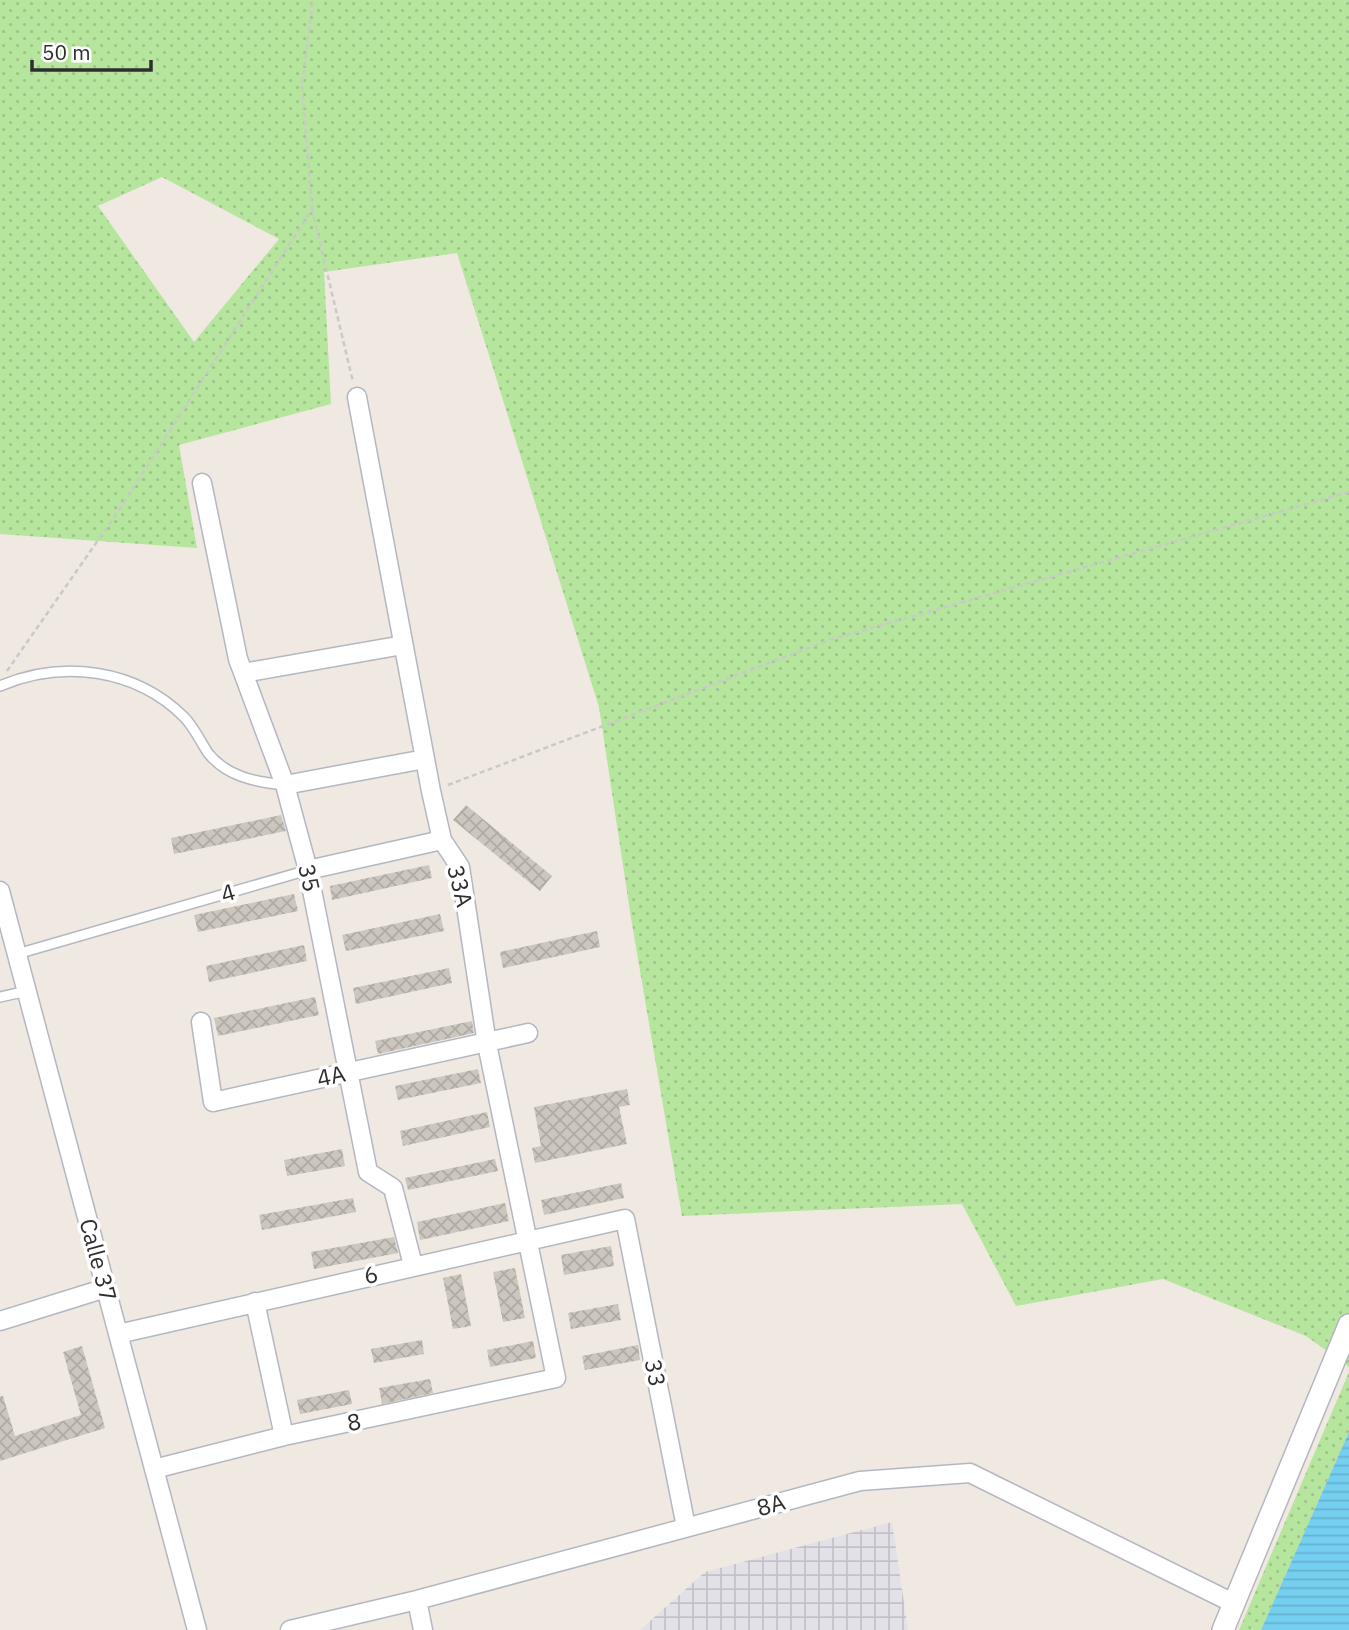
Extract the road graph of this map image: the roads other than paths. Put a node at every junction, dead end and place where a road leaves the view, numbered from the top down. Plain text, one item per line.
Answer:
1 (356, 397) road end
2 (202, 483) dead end
3 (403, 645) junction
4 (243, 673) junction
5 (2, 685) edge
6 (425, 759) junction
7 (285, 785) junction
8 (442, 840) junction
9 (308, 870) junction
10 (0, 891) edge
11 (17, 954) junction
12 (27, 990) junction
13 (0, 997) edge
14 (201, 1022) dead end
15 (528, 1033) dead end
16 (487, 1044) junction
17 (349, 1072) junction
18 (625, 1219) joint
19 (526, 1240) junction
20 (413, 1265) junction
21 (106, 1287) junction
22 (255, 1302) junction
23 (0, 1321) edge
24 (1349, 1325) edge
25 (118, 1334) junction
26 (556, 1378) joint
27 (284, 1436) junction
28 (154, 1469) junction
29 (685, 1527) junction
30 (417, 1600) junction
31 (1233, 1603) junction
32 (197, 1630) edge
33 (290, 1630) edge
34 (424, 1630) edge
35 (1223, 1630) edge

1 - 3 street, 33A
2 - 4 street, 35
3 - 4 street
3 - 6 street, 33A
4 - 7 street, 35
5 - 7 lane
6 - 7 street
6 - 8 street, 33A
7 - 9 street, 35
8 - 9 street, 4
8 - 16 street, 33A
9 - 11 lane, 4
9 - 17 street, 35
10 - 11 street, Calle 37
11 - 12 street, Calle 37
12 - 13 lane
12 - 21 street, Calle 37
14 - 17 street, 4A
15 - 16 street, 4A
16 - 17 street, 4A
16 - 19 street, 33A
17 - 20 street, 35
18 - 19 street, 6
18 - 29 street, 33
19 - 20 street, 6
19 - 26 street, 33A
20 - 22 street, 6
21 - 23 street
21 - 25 street, Calle 37
22 - 25 street, 6
22 - 27 street
24 - 31 street
25 - 28 street, Calle 37
26 - 27 street, 8
27 - 28 street, 8
28 - 32 street, Calle 37
29 - 30 street, 8A
29 - 31 street, 8A
30 - 33 street, 8A
30 - 34 street
31 - 35 street

